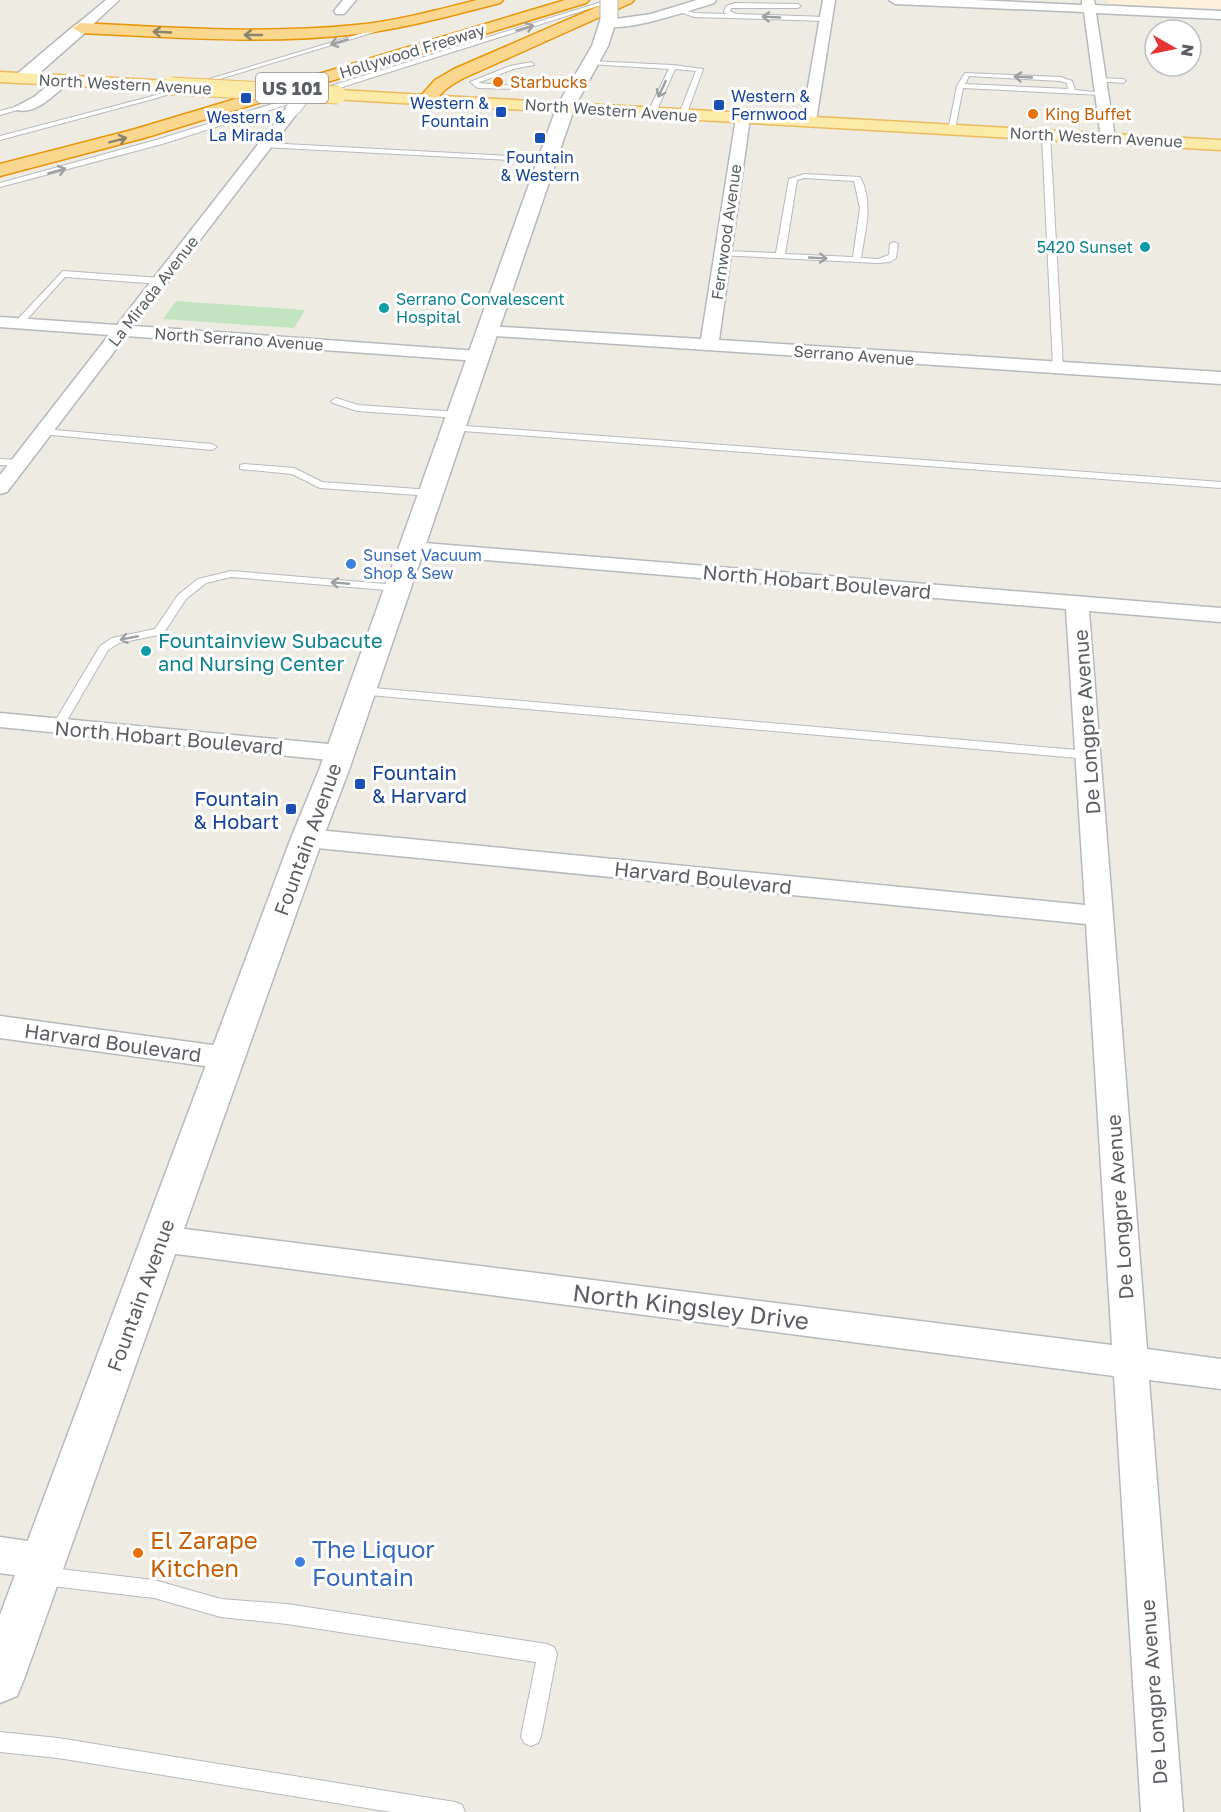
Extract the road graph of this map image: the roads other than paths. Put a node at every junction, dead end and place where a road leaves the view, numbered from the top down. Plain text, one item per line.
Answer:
1 (113, 0) edge
2 (350, 0) edge
3 (495, 0) edge
4 (525, 0) edge
5 (582, 0) edge
6 (609, 0) edge
7 (614, 0) edge
8 (626, 0) edge
9 (710, 0) edge
10 (725, 0) edge
11 (829, 0) edge
12 (895, 0) edge
13 (735, 4) junction
14 (1088, 4) edge
15 (798, 6) dead end
16 (678, 10) junction
17 (340, 11) dead end
18 (733, 15) junction
19 (1221, 15) edge
20 (826, 19) junction
21 (609, 21) junction
22 (395, 24) junction
23 (81, 28) junction
24 (590, 62) junction
25 (532, 64) dead end
26 (673, 67) junction
27 (0, 77) edge
28 (23, 78) junction
29 (63, 80) junction
30 (1123, 81) dead end
31 (960, 86) junction
32 (1100, 86) junction
33 (516, 88) dead end
34 (1072, 92) junction
35 (305, 93) junction
36 (427, 99) junction
37 (566, 106) junction
38 (22, 107) joint
39 (0, 112) edge
40 (652, 112) junction
41 (683, 114) junction
42 (743, 118) junction
43 (809, 121) junction
44 (951, 129) junction
45 (1046, 135) junction
46 (0, 138) edge
47 (1108, 138) junction
48 (1221, 144) edge
49 (266, 145) junction
50 (0, 151) edge
51 (547, 160) junction
52 (0, 170) edge
53 (0, 184) edge
54 (894, 244) dead end
55 (723, 253) junction
56 (780, 256) junction
57 (857, 260) junction
58 (161, 281) junction
59 (0, 322) edge
60 (19, 323) junction
61 (124, 330) junction
62 (483, 344) junction
63 (710, 346) junction
64 (1058, 368) junction
65 (1221, 378) edge
66 (336, 401) dead end
67 (455, 421) junction
68 (44, 432) junction
69 (212, 447) dead end
70 (0, 462) edge
71 (20, 463) junction
72 (244, 467) dead end
73 (1221, 485) edge
74 (0, 489) edge
75 (431, 493) junction
76 (412, 548) junction
77 (398, 588) junction
78 (1077, 603) junction
79 (1221, 615) edge
80 (362, 691) junction
81 (0, 720) edge
82 (58, 726) junction
83 (339, 753) junction
84 (1088, 754) junction
85 (306, 838) junction
86 (1099, 916) junction
87 (0, 1027) edge
88 (227, 1058) junction
89 (161, 1239) junction
90 (1131, 1362) junction
91 (1221, 1374) edge
92 (0, 1555) edge
93 (40, 1568) junction
94 (0, 1679) edge
95 (531, 1736) dead end
96 (0, 1742) edge
97 (455, 1812) edge
98 (1162, 1812) edge

1 - 23 street
2 - 17 street
3 - 22 highway
4 - 50 highway, Hollywood Freeway / US 101
52 -> 5 highway, Hollywood Freeway / US 101
6 - 21 street, Fountain Avenue, bridge
53 -> 7 lane
8 - 36 highway
9 - 16 street
10 - 13 lane
11 - 20 street
12 - 14 street
13 - 15 lane
13 - 18 lane
14 - 19 street
14 - 32 street
16 - 18 lane
16 - 21 street
20 -> 18 lane
20 - 43 street
21 - 24 street, Fountain Avenue
22 -> 23 highway
22 -> 46 lane
23 - 28 street
24 - 26 lane
24 - 37 street, Fountain Avenue
25 - 33 lane
26 -> 40 lane
26 - 41 lane
27 - 28 main road, North Western Avenue
28 - 29 main road, North Western Avenue
29 - 35 main road, North Western Avenue, bridge
29 - 38 street
30 - 32 lane
31 - 34 lane
34 -> 31 lane
31 - 44 lane
32 - 34 lane
32 - 47 street
35 - 36 main road, North Western Avenue, bridge
35 - 49 street, La Mirada Avenue, bridge
36 - 37 main road, North Western Avenue
37 - 40 main road, North Western Avenue
37 - 51 street, Fountain Avenue
38 - 39 lane
40 - 41 main road, North Western Avenue
41 - 42 main road, North Western Avenue
42 - 43 main road, North Western Avenue
42 - 55 street, Fernwood Avenue
43 - 44 main road, North Western Avenue
44 - 45 main road, North Western Avenue
45 - 47 main road, North Western Avenue
45 - 64 lane
47 - 48 main road, North Western Avenue
49 - 51 lane
49 - 58 street, La Mirada Avenue
51 - 62 street, Fountain Avenue
54 - 57 lane
55 - 56 lane
55 - 63 street, Fernwood Avenue
56 -> 57 lane
56 - 57 lane
58 - 60 lane
58 - 61 street, La Mirada Avenue
59 - 60 street, North Serrano Avenue
60 - 61 street, North Serrano Avenue
61 - 62 street, North Serrano Avenue
61 - 68 street, La Mirada Avenue
62 - 63 street, Serrano Avenue
62 - 67 street, Fountain Avenue
63 - 64 street, Serrano Avenue
64 - 65 street, Serrano Avenue
66 - 67 lane
67 - 73 lane
67 - 75 street, Fountain Avenue
68 - 69 lane
68 - 71 street, La Mirada Avenue
70 - 71 lane
71 - 74 street, La Mirada Avenue
72 - 75 lane
75 - 76 street, Fountain Avenue
76 - 77 street, Fountain Avenue
76 - 78 street, North Hobart Boulevard
77 - 80 street, Fountain Avenue
77 -> 82 lane
78 - 79 street, North Hobart Boulevard
78 - 84 street, De Longpre Avenue
80 - 83 street, Fountain Avenue
80 - 84 lane
81 - 82 street, North Hobart Boulevard
82 - 83 street, North Hobart Boulevard
83 - 85 street, Fountain Avenue
84 - 86 street, De Longpre Avenue
85 - 86 street, Harvard Boulevard
85 - 88 street, Fountain Avenue
86 - 90 street, De Longpre Avenue
87 - 88 street, Harvard Boulevard
88 - 89 street, Fountain Avenue
89 - 90 street, North Kingsley Drive
89 - 93 street, Fountain Avenue
90 - 91 street, North Kingsley Drive
90 - 98 street, De Longpre Avenue
92 - 93 street
93 - 94 street, Fountain Avenue
93 - 95 lane
96 - 97 lane

